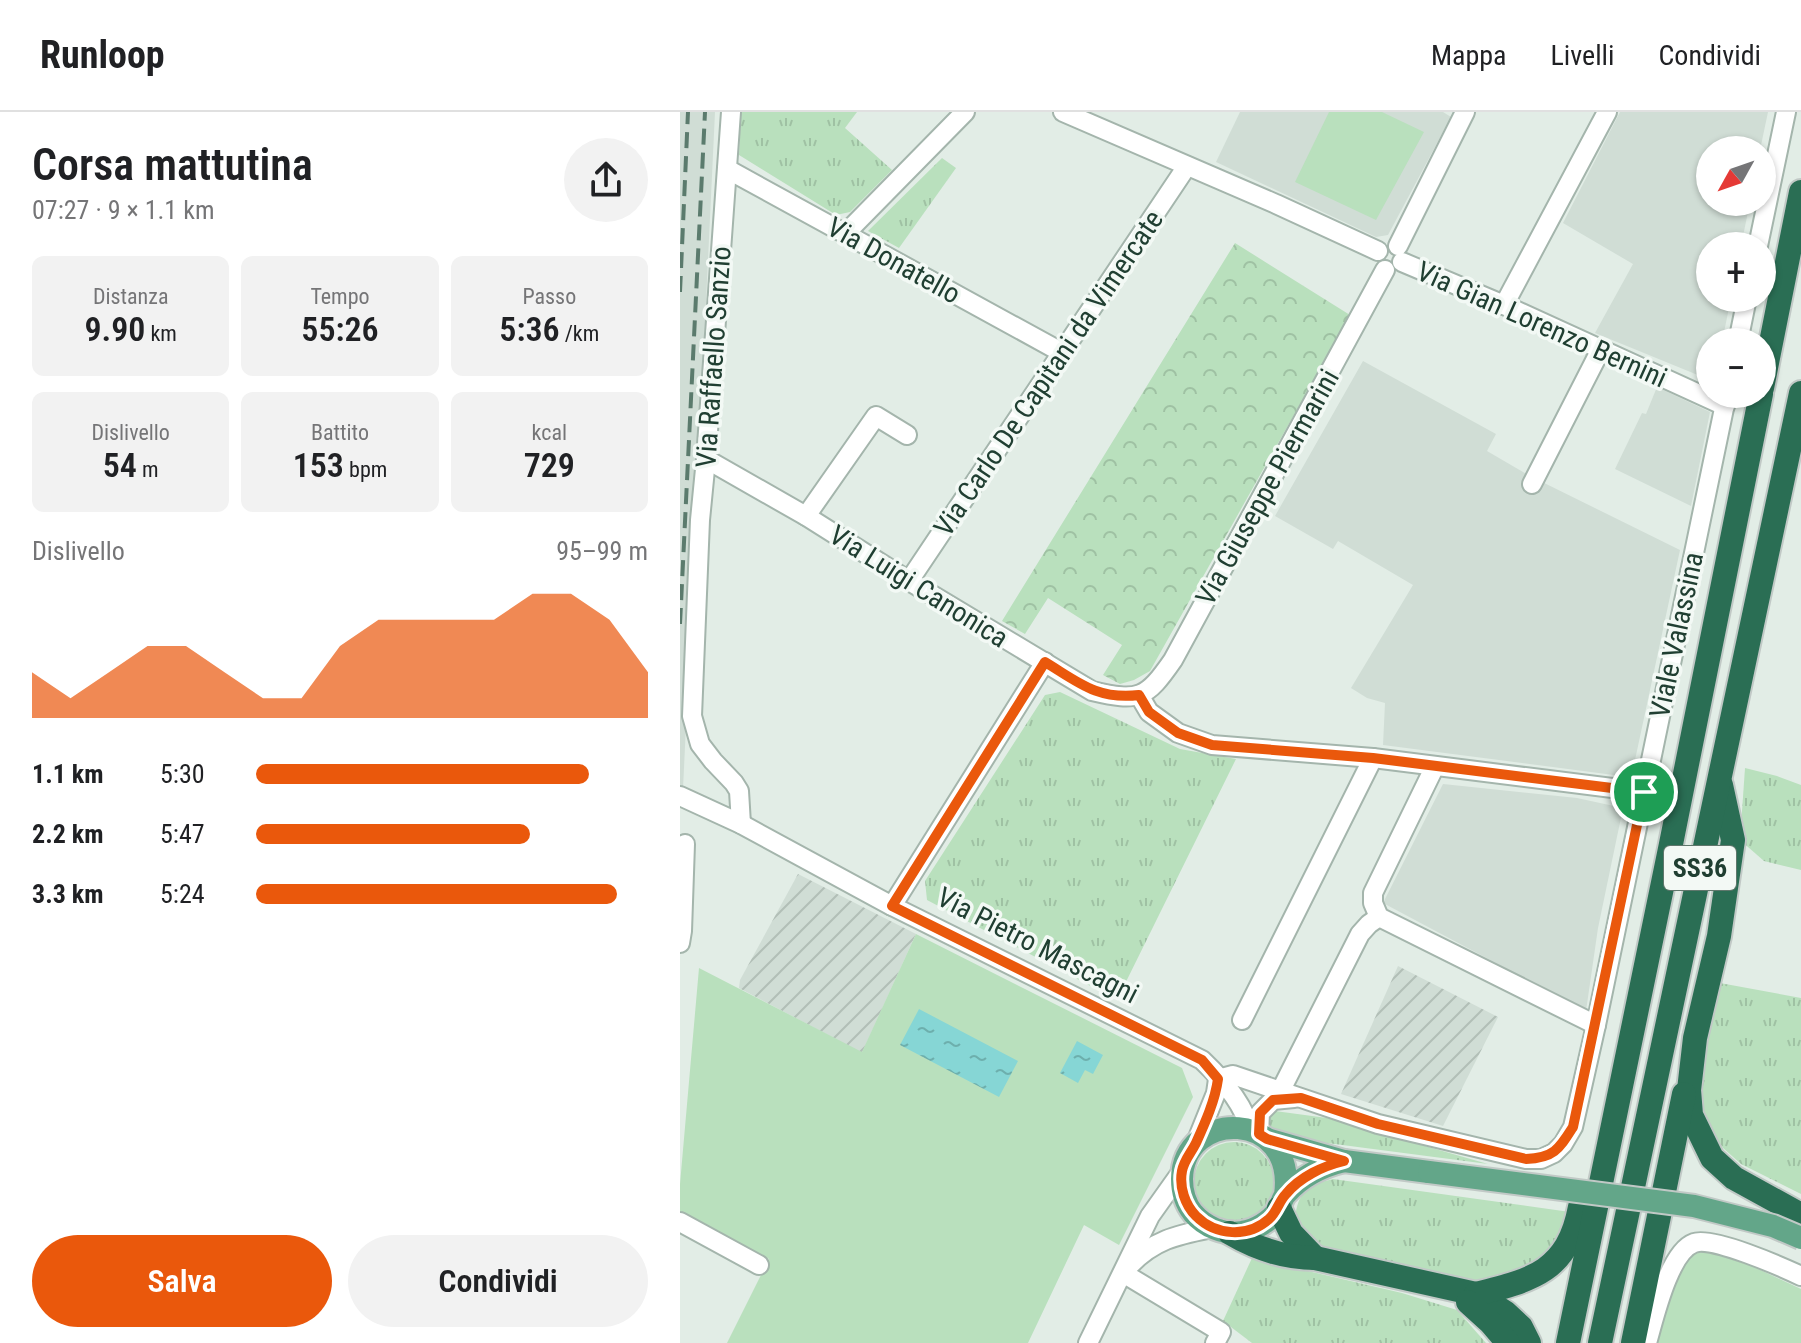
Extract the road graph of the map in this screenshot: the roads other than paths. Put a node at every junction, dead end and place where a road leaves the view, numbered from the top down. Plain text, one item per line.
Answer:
1 (731, 112) edge
2 (965, 112) edge
3 (1063, 112) edge
4 (1465, 112) edge
5 (1607, 112) edge
6 (1786, 112) edge
7 (1187, 166) junction
8 (727, 169) junction
9 (1801, 192) edge
10 (1761, 232) edge
11 (846, 233) junction
12 (1378, 251) junction
13 (1400, 254) junction
14 (1385, 270) junction
15 (1504, 305) junction
16 (1774, 328) edge
17 (1600, 351) junction
18 (1061, 352) junction
19 (1696, 388) edge
20 (1801, 393) edge
21 (1724, 408) edge
22 (1758, 408) edge
23 (907, 435) dead end
24 (706, 459) junction
25 (1532, 484) dead end
26 (806, 516) junction
27 (909, 581) junction
28 (1045, 662) junction
29 (1139, 695) junction
30 (1373, 758) junction
31 (1435, 766) junction
32 (1719, 777) junction
33 (1644, 792) junction
34 (680, 796) edge
35 (741, 824) junction
36 (685, 844) dead end
37 (1671, 844) junction
38 (892, 906) junction
39 (1379, 917) junction
40 (680, 943) edge
41 (1242, 1020) dead end
42 (1596, 1025) junction
43 (1695, 1038) junction
44 (1218, 1079) junction
45 (1281, 1090) junction
46 (1301, 1098) junction
47 (1259, 1134) junction
48 (1195, 1145) junction
49 (1344, 1161) junction
50 (1182, 1171) junction
51 (1282, 1201) junction
52 (1801, 1215) edge
53 (680, 1222) edge
54 (1221, 1230) junction
55 (1801, 1238) edge
56 (1315, 1258) junction
57 (759, 1265) dead end
58 (1123, 1273) junction
59 (1801, 1276) edge
60 (1452, 1287) junction
61 (1476, 1294) junction
62 (1088, 1343) edge
63 (1215, 1343) edge
64 (1508, 1343) edge
65 (1529, 1343) edge
66 (1568, 1343) edge
67 (1600, 1343) edge
68 (1633, 1343) edge
69 (1647, 1343) edge

1 - 8 street, Via Raffaello Sanzio
2 - 11 street
3 - 7 street
4 - 13 street
5 - 15 street
6 - 10 street
7 - 12 street
7 - 18 street, Via Carlo De Capitani da Vimercate
8 - 11 street, Via Donatello
8 - 24 street, Via Raffaello Sanzio
9 - 16 highway
11 - 18 street, Via Donatello
12 - 13 street
12 - 14 street
13 - 14 street
13 - 15 street, Via Gian Lorenzo Bernini
14 - 29 street, Via Giuseppe Piermarini
15 - 17 street, Via Gian Lorenzo Bernini
17 - 19 street, Via Gian Lorenzo Bernini
17 - 25 street
18 - 27 street, Via Carlo De Capitani da Vimercate
20 - 32 highway, SS36
21 - 33 street, Viale Valassina
22 - 37 highway, SS36
23 - 26 street
24 - 26 street, Via Luigi Canonica
24 - 35 street, Via Raffaello Sanzio
26 - 27 street, Via Luigi Canonica
27 - 28 street, Via Luigi Canonica
28 - 29 street, Via Luigi Canonica
28 - 38 street
29 - 30 street
30 - 31 street
30 - 41 street
31 - 33 street
31 - 39 street
32 - 43 highway
32 - 67 highway, SS36
33 - 42 street, Viale Valassina
34 - 35 street, Via Pietro Mascagni
35 - 38 street, Via Pietro Mascagni
36 - 40 street
37 - 61 highway
37 - 66 highway, SS36
38 - 44 street, Via Pietro Mascagni
39 - 42 street
39 - 45 street
42 - 46 street, Viale Valassina
43 - 52 highway
43 - 68 highway
44 - 45 street
44 - 47 street, Via Pietro Mascagni
44 - 48 street
45 - 46 street
46 - 47 street
47 - 48 main road
47 - 49 main road
47 - 51 main road, Via Pietro Mascagni
48 - 50 main road
49 - 51 main road
49 - 55 main road, bridge
50 - 54 main road
50 - 58 street
51 - 54 main road
51 - 56 highway
53 - 57 street
54 - 56 highway
54 - 58 street
56 - 60 highway
58 - 62 street
58 - 63 street
59 - 69 street
60 - 61 highway
60 - 64 highway
61 - 65 highway

